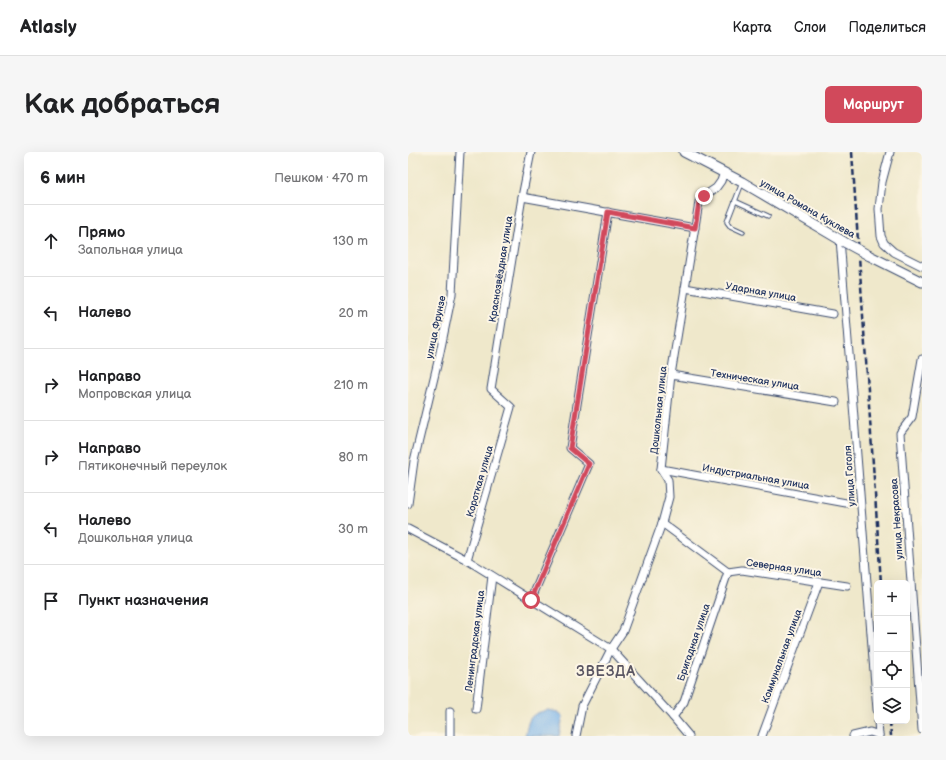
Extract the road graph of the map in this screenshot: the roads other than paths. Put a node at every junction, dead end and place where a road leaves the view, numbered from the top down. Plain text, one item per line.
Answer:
1 (460, 152) edge
2 (531, 152) edge
3 (684, 152) edge
4 (890, 152) edge
5 (724, 172) junction
6 (742, 182) junction
7 (522, 197) junction
8 (735, 201) junction
9 (608, 212) junction
10 (768, 216) dead end
11 (695, 228) junction
12 (743, 232) dead end
13 (842, 240) junction
14 (922, 266) edge
15 (922, 282) edge
16 (685, 288) junction
17 (833, 314) dead end
18 (922, 359) edge
19 (671, 375) junction
20 (914, 401) junction
21 (836, 402) dead end
22 (922, 404) edge
23 (511, 407) joint
24 (661, 469) junction
25 (846, 503) dead end
26 (408, 504) edge
27 (662, 523) junction
28 (408, 529) edge
29 (467, 560) junction
30 (728, 572) junction
31 (492, 576) junction
32 (819, 582) junction
33 (847, 586) dead end
34 (531, 600) junction
35 (611, 649) junction
36 (875, 688) edge
37 (476, 709) dead end
38 (450, 711) dead end
39 (673, 717) junction
40 (878, 724) edge
41 (922, 730) edge
42 (879, 735) edge
43 (450, 736) edge
44 (576, 736) edge
45 (689, 736) edge
46 (762, 736) edge
47 (853, 736) edge

1 - 26 street, улица Фрунзе
2 - 7 street, Краснозвёздная улица
3 - 5 street, улица Романа Куклева
4 - 14 street
5 - 6 street, улица Романа Куклева
5 - 11 street, Дошкольная улица
6 - 8 lane
6 - 13 street, улица Романа Куклева
7 - 9 street
7 - 23 street, Краснозвёздная улица
8 - 10 lane
8 - 12 lane
9 - 11 street
9 - 34 street
11 - 16 street, Дошкольная улица
13 - 15 street, улица Романа Куклева, bridge
13 - 36 street, улица Гоголя
16 - 17 street, Ударная улица
16 - 19 street, Дошкольная улица
18 - 20 street, улица Некрасова
19 - 21 street, Техническая улица
19 - 24 street, Дошкольная улица
20 - 22 street
20 - 41 street, улица Некрасова
23 - 29 street, Короткая улица
24 - 25 street, Индустриальная улица
24 - 27 street, Дошкольная улица
27 - 30 street
27 - 35 street, Дошкольная улица
28 - 29 street
29 - 31 street
30 - 32 street, Северная улица
30 - 39 street, Бригадная улица
31 - 34 street
31 - 37 street, Ленинградская улица
32 - 33 street, Северная улица
32 - 46 street, Коммунальная улица
34 - 35 street
35 - 39 street
35 - 44 street, Дошкольная улица
38 - 43 street
39 - 45 street
40 - 42 street
42 - 47 street

